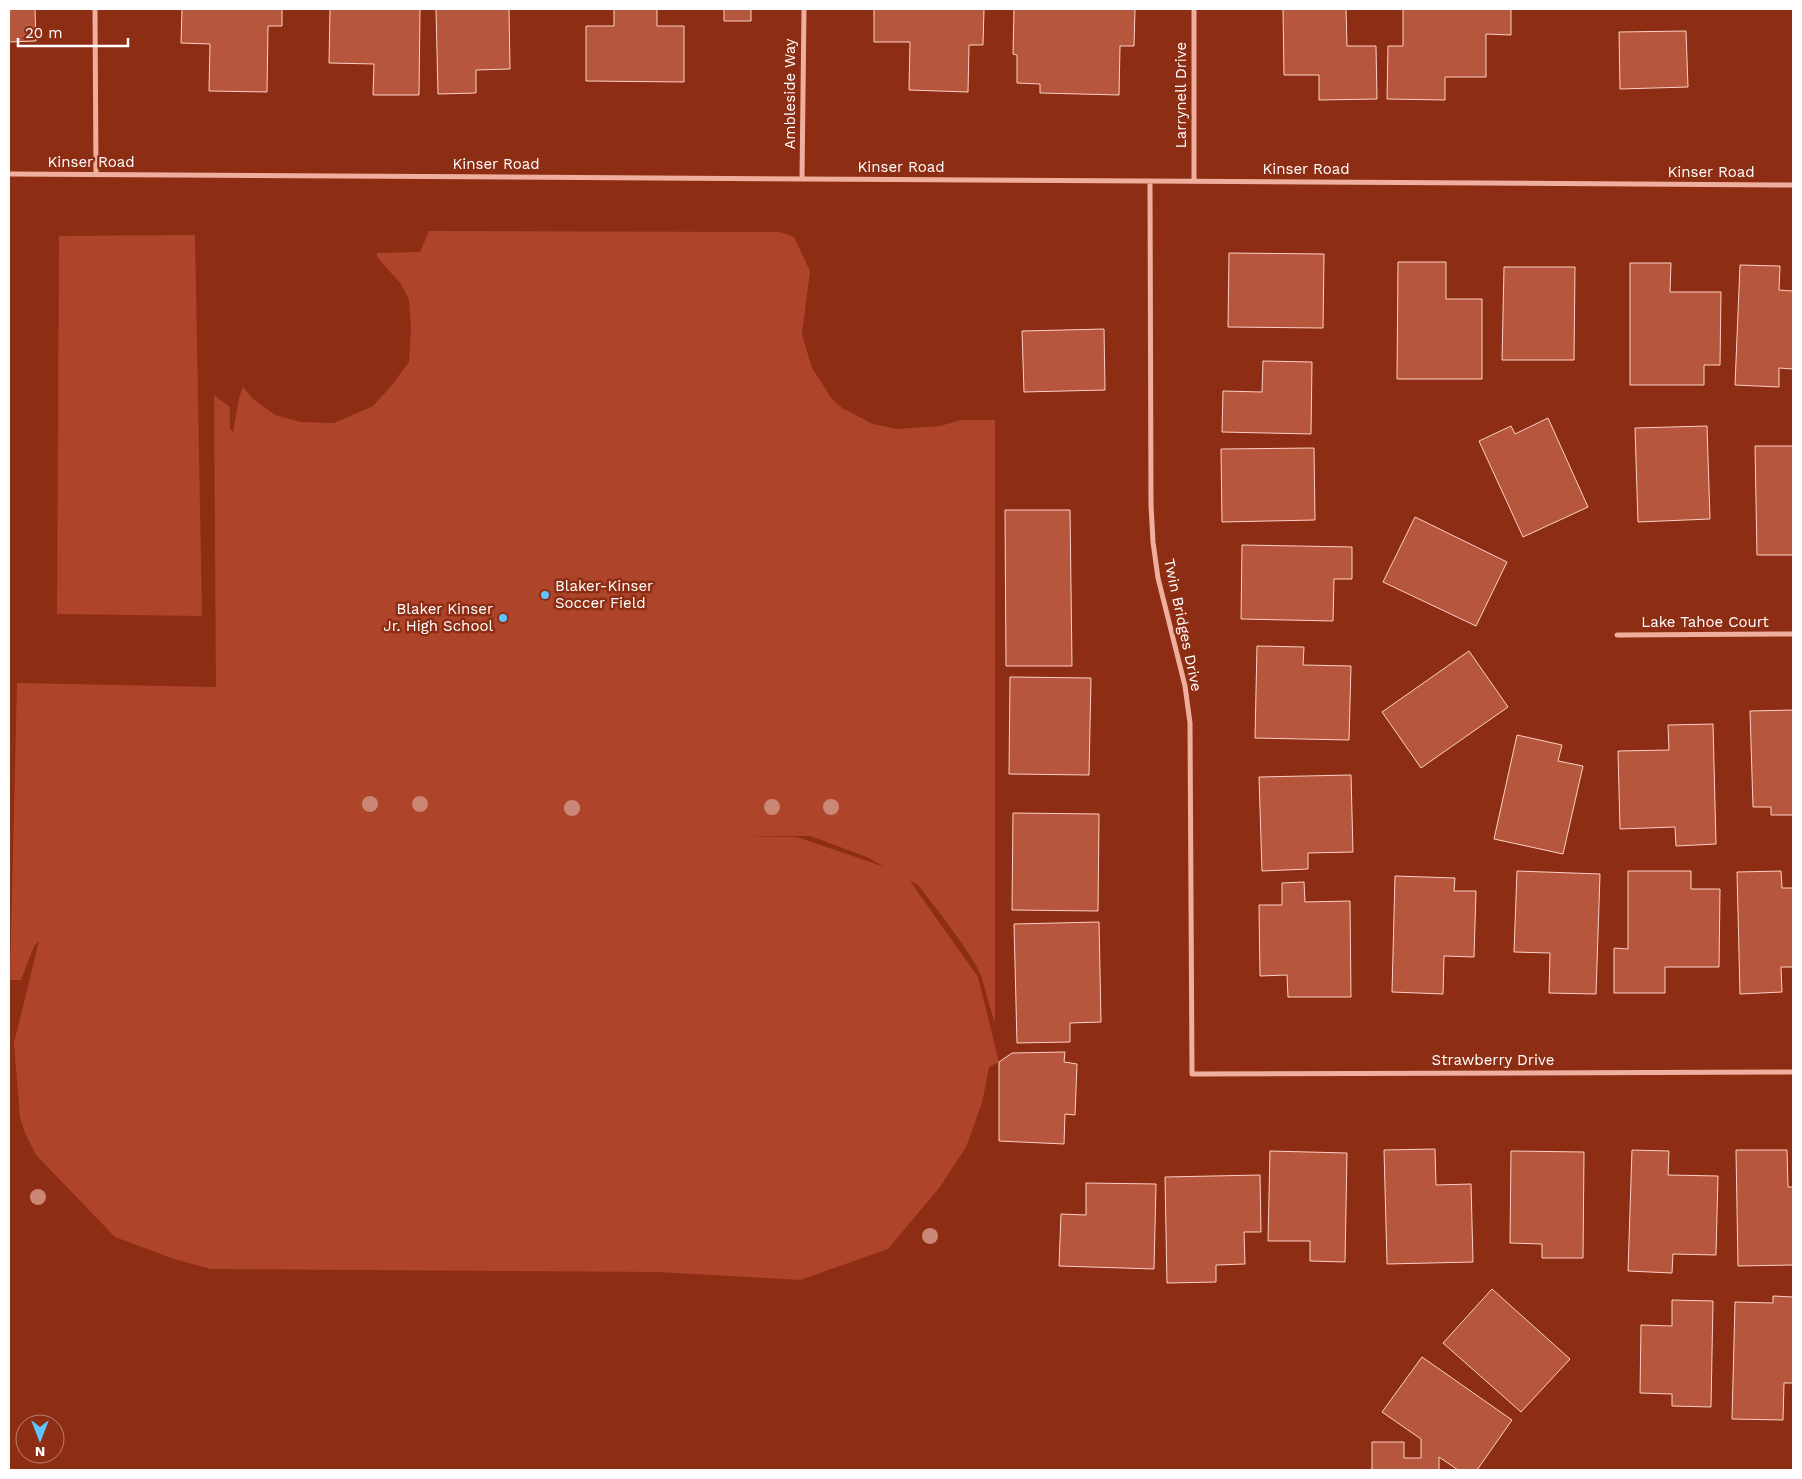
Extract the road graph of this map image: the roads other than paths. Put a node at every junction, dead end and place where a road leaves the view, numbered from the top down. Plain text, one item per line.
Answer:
1 (95, 9) edge
2 (804, 9) edge
3 (1194, 9) edge
4 (9, 174) edge
5 (96, 174) junction
6 (802, 179) junction
7 (1150, 181) junction
8 (1194, 181) junction
9 (1793, 185) edge
10 (1793, 634) edge
11 (1617, 635) dead end
12 (1793, 1072) edge
13 (1192, 1074) joint

1 - 5 street
2 - 6 street, Ambleside Way
3 - 8 street, Larrynell Drive
4 - 5 street, Kinser Road
5 - 6 street, Kinser Road
6 - 7 street, Kinser Road
7 - 8 street, Kinser Road
7 - 13 street, Twin Bridges Drive
8 - 9 street, Kinser Road
10 - 11 street, Lake Tahoe Court
12 - 13 street, Strawberry Drive

